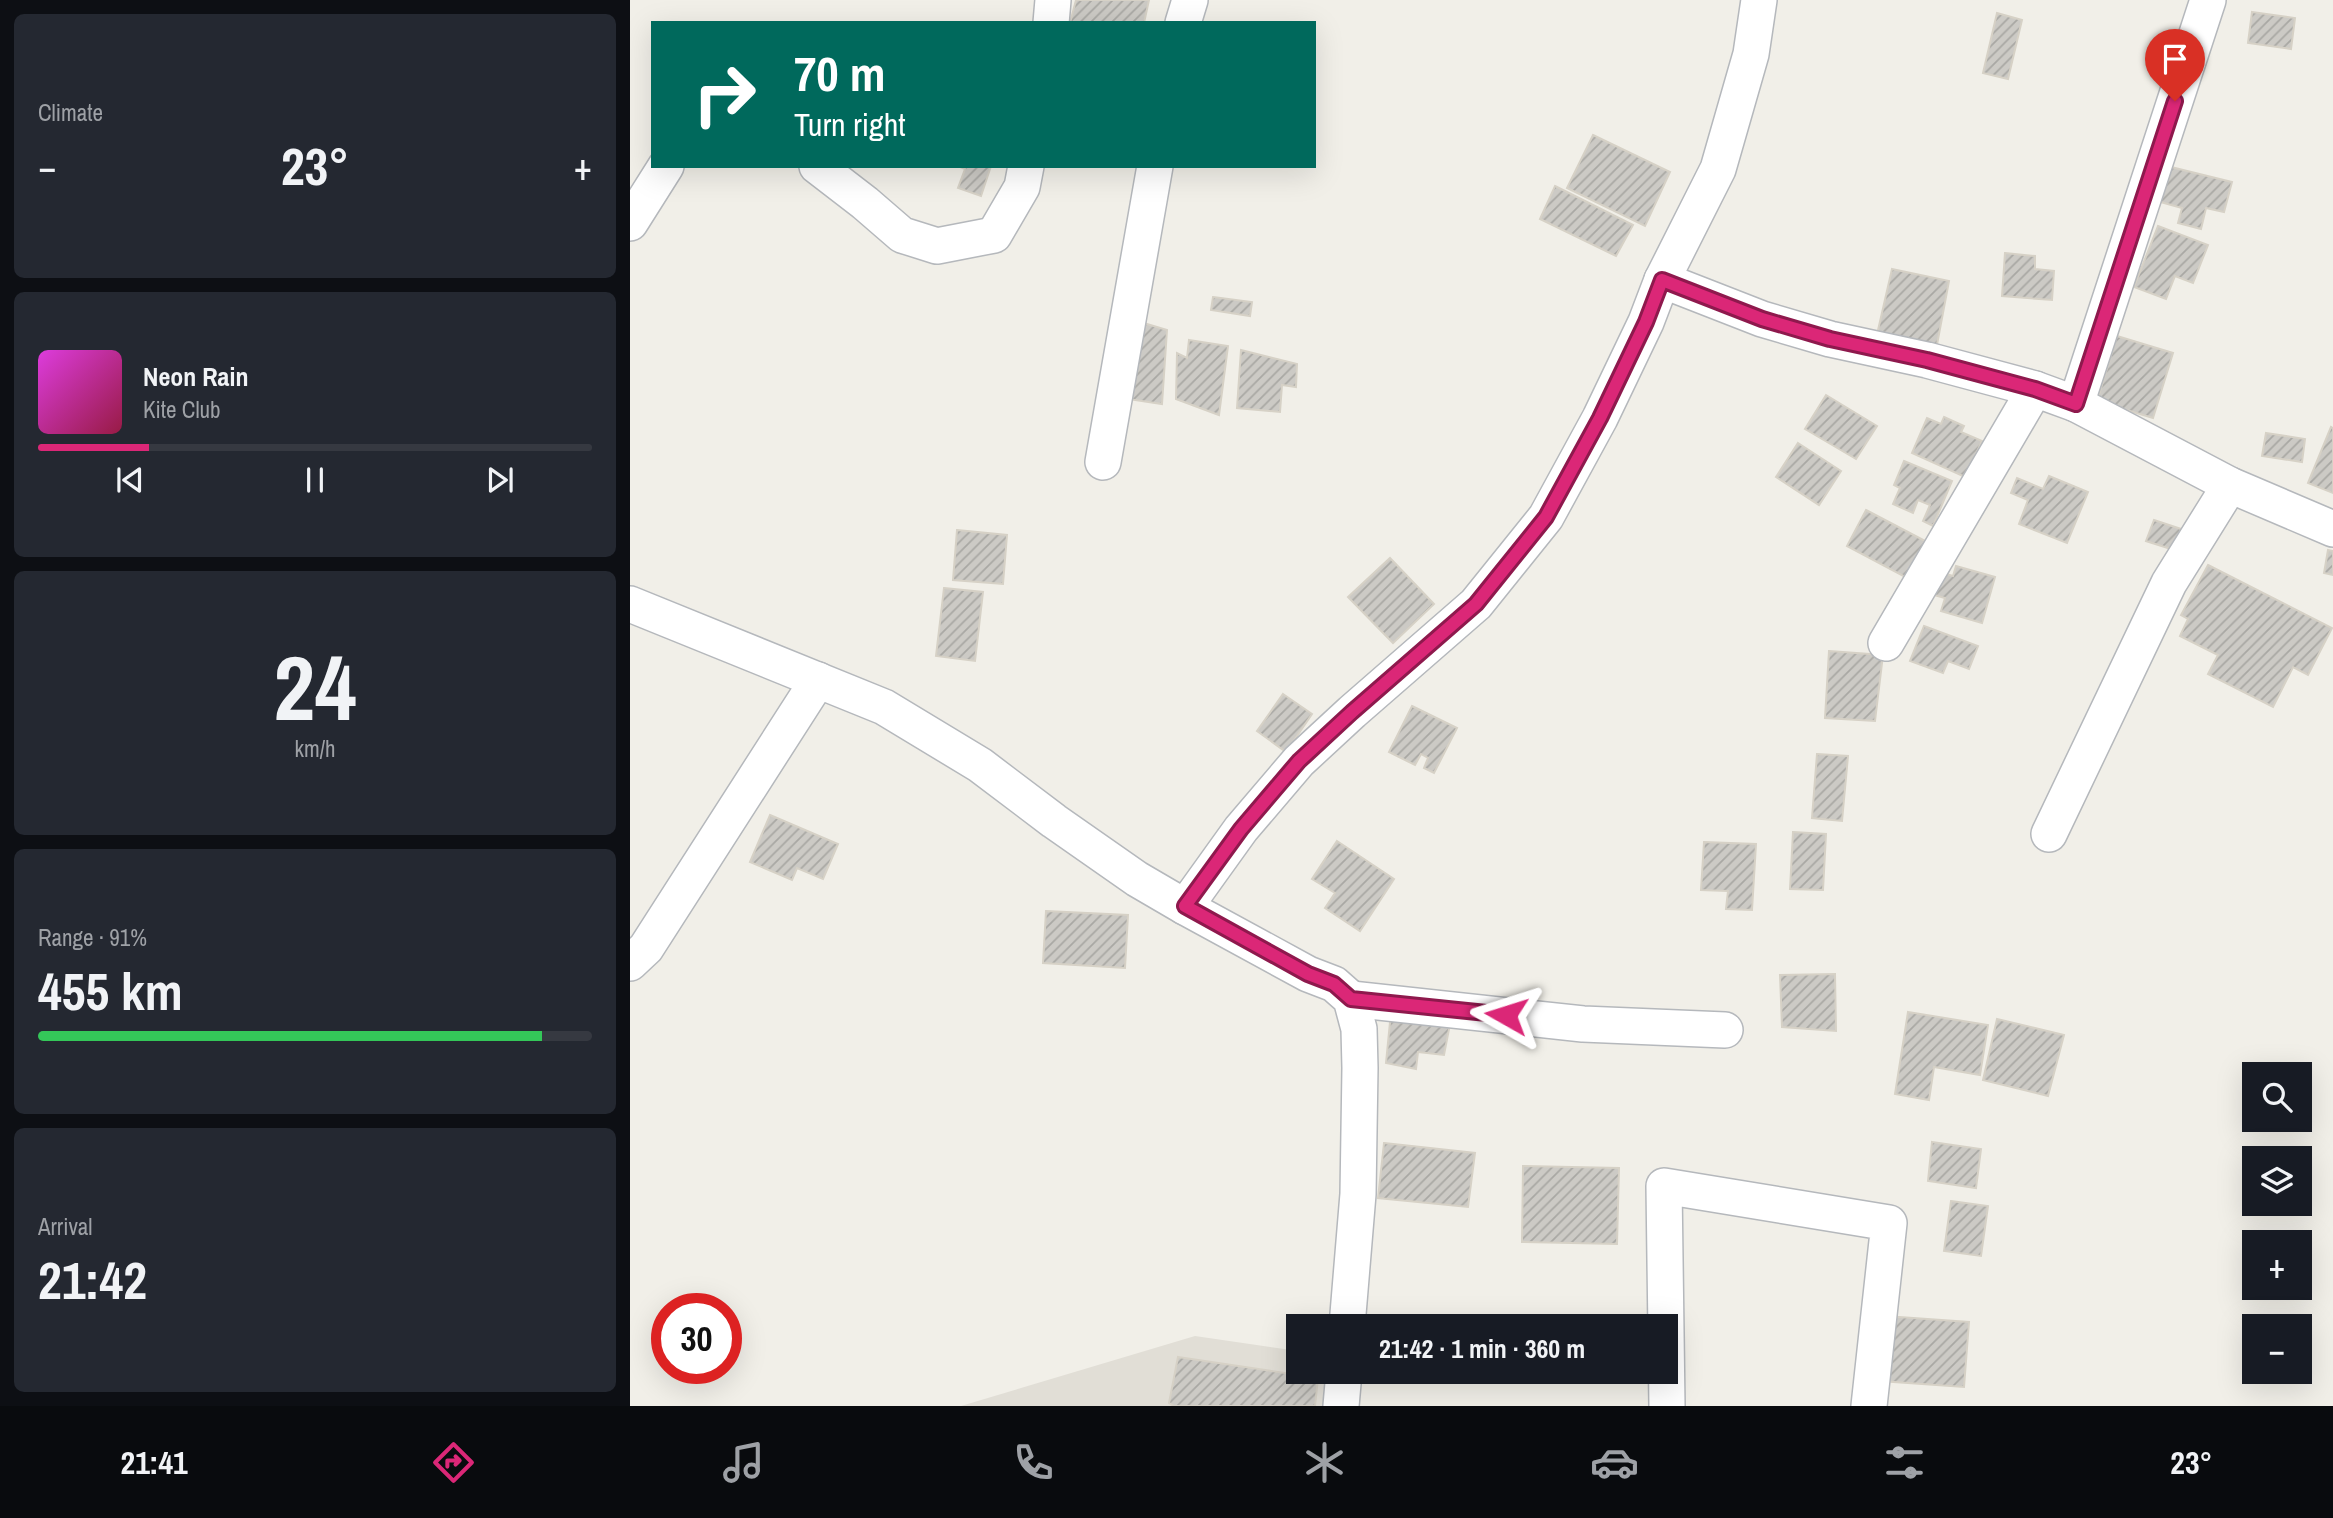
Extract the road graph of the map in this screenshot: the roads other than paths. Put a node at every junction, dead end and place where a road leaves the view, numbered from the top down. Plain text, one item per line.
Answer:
1 (1053, 0) edge
2 (1190, 0) edge
3 (1759, 0) edge
4 (2208, 0) edge
5 (1051, 21) edge
6 (1184, 21) edge
7 (665, 168) edge
8 (820, 168) edge
9 (1026, 168) edge
10 (1155, 168) edge
11 (630, 223) edge
12 (1662, 280) junction
13 (2035, 389) junction
14 (2076, 404) junction
15 (1103, 462) dead end
16 (2230, 485) junction
17 (2333, 529) edge
18 (630, 604) edge
19 (1886, 643) dead end
20 (818, 680) junction
21 (2049, 834) dead end
22 (1185, 906) junction
23 (630, 963) edge
24 (1351, 999) junction
25 (1725, 1030) dead end
26 (1348, 1314) edge
27 (1343, 1384) edge
28 (1341, 1406) edge
29 (1667, 1406) edge
30 (1869, 1406) edge

1 - 5 street
2 - 6 street
3 - 12 street
4 - 14 street
7 - 11 street
8 - 9 street
10 - 15 street
12 - 13 street
12 - 22 street
13 - 14 street
13 - 19 street
14 - 16 street
16 - 17 street
16 - 21 street
18 - 20 street
20 - 22 street
20 - 23 street
22 - 24 street
24 - 25 street
24 - 26 street
27 - 28 street
29 - 30 street

